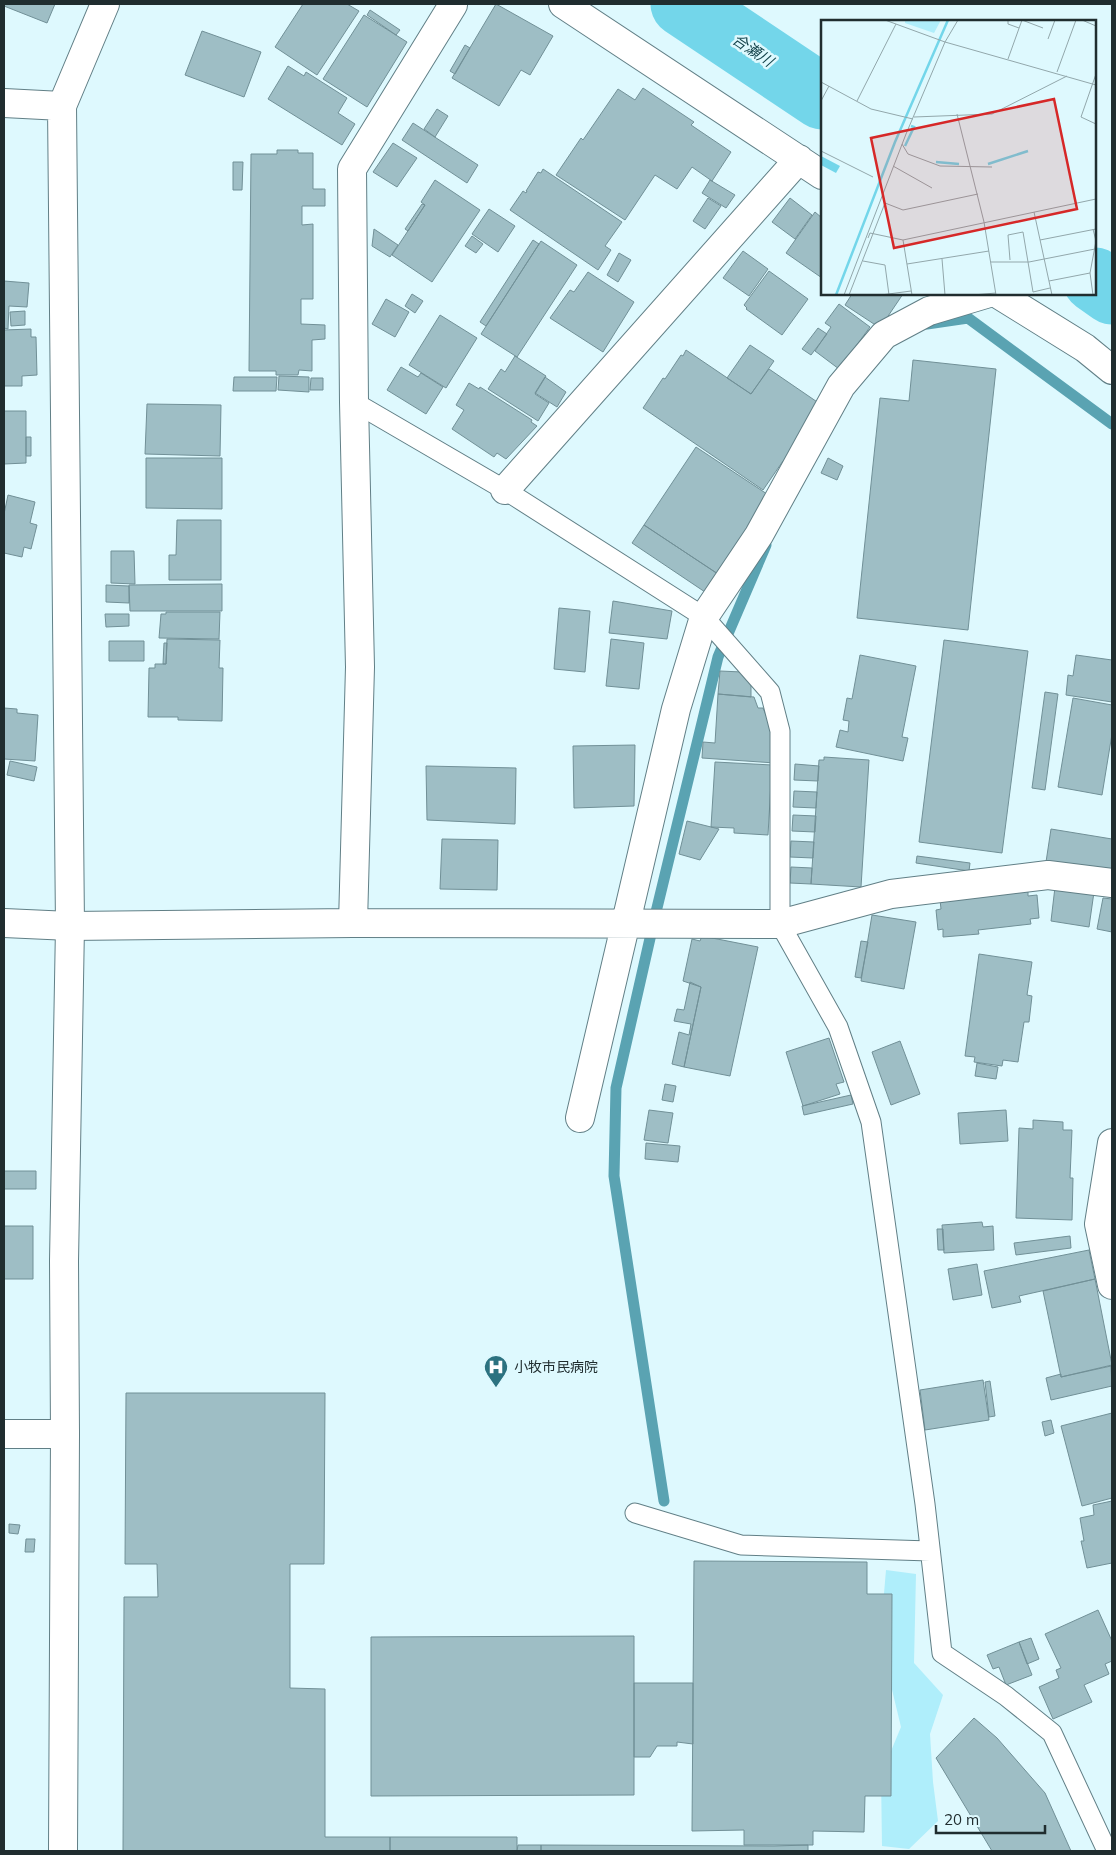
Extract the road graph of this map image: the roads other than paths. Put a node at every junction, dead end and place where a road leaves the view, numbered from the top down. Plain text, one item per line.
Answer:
1 (105, 4) edge
2 (451, 4) edge
3 (562, 4) edge
4 (4, 103) edge
5 (62, 106) junction
6 (799, 159) junction
7 (821, 174) edge
8 (983, 295) edge
9 (1000, 295) edge
10 (1112, 370) edge
11 (354, 402) junction
12 (505, 490) junction
13 (704, 617) junction
14 (1112, 883) edge
15 (4, 923) edge
16 (354, 923) junction
17 (627, 923) junction
18 (780, 924) junction
19 (70, 926) junction
20 (580, 1118) dead end
21 (1112, 1143) edge
22 (1112, 1285) edge
23 (4, 1434) edge
24 (65, 1434) junction
25 (635, 1512) dead end
26 (930, 1551) junction
27 (62, 1851) edge
28 (1107, 1851) edge

1 - 5 street
2 - 11 street
3 - 6 street
4 - 5 street
5 - 19 street
6 - 7 street
6 - 12 street
8 - 13 street
9 - 10 street
11 - 12 lane
11 - 16 street
12 - 13 lane
13 - 17 street
13 - 18 lane
14 - 18 street
15 - 19 street
16 - 17 street
16 - 19 street
17 - 18 street
17 - 20 street
18 - 26 lane
19 - 24 street
21 - 22 street
23 - 24 street
24 - 27 street
25 - 26 lane
26 - 28 lane

